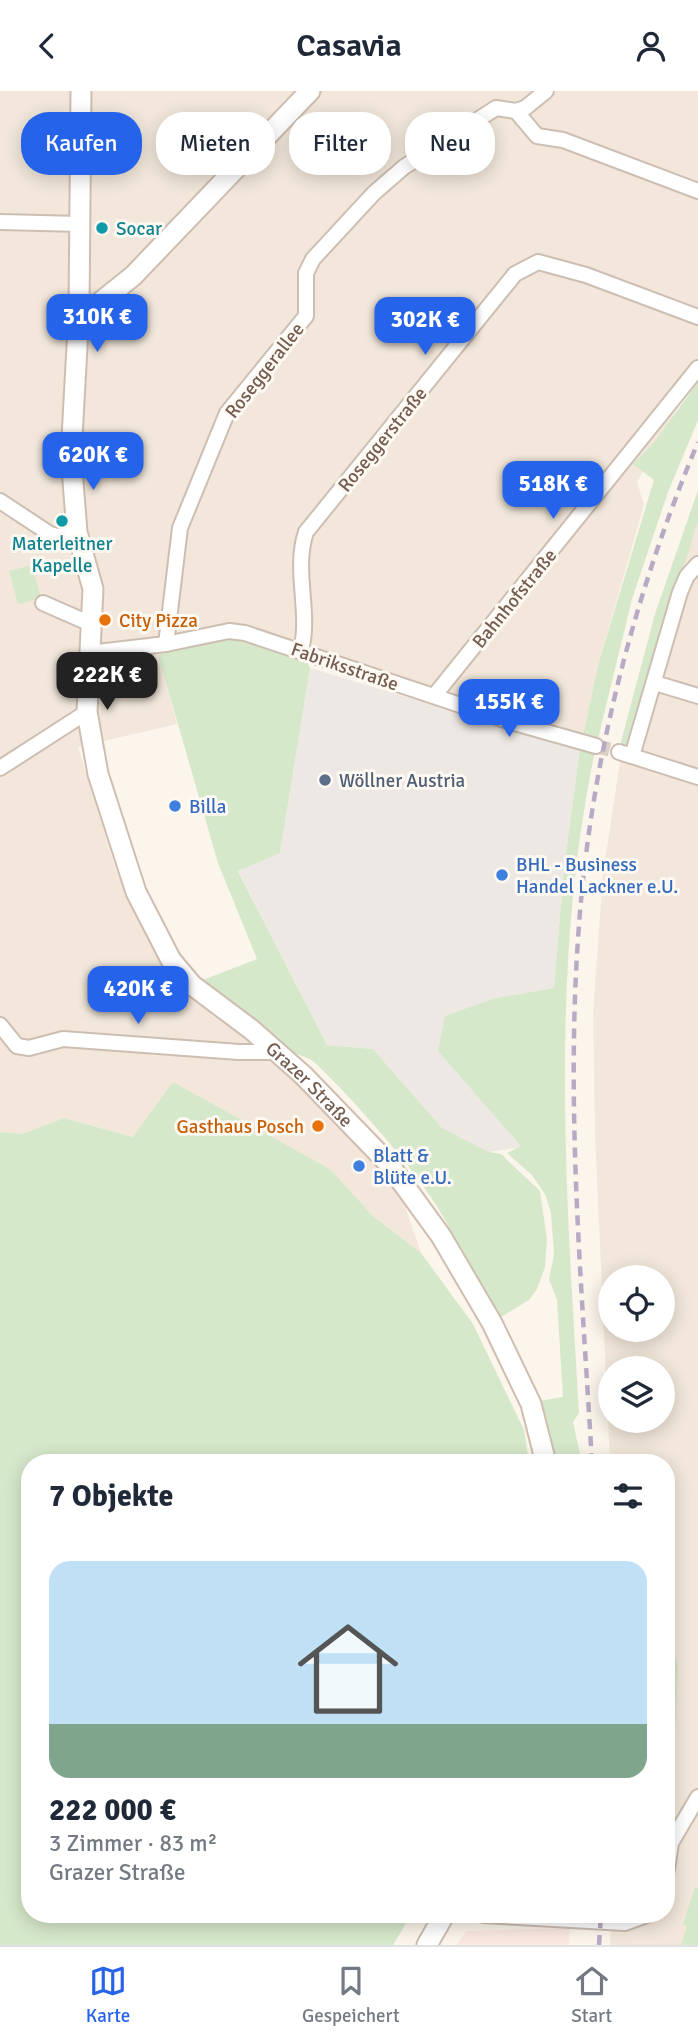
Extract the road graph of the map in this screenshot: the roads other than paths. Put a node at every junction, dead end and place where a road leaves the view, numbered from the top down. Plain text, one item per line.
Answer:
1 (82, 91) edge
2 (310, 91) edge
3 (546, 91) edge
4 (516, 111) junction
5 (698, 191) edge
6 (0, 222) edge
7 (81, 224) junction
8 (79, 310) junction
9 (698, 317) edge
10 (698, 368) edge
11 (0, 501) edge
12 (77, 532) junction
13 (698, 564) edge
14 (43, 603) dead end
15 (91, 624) junction
16 (166, 643) junction
17 (302, 650) junction
18 (89, 653) junction
19 (655, 683) junction
20 (434, 696) junction
21 (698, 697) edge
22 (87, 712) junction
23 (596, 746) tunnel mouth
24 (0, 768) edge
25 (698, 777) edge
26 (0, 1025) edge
27 (274, 1048) junction
28 (544, 1454) edge
29 (698, 1797) edge
30 (675, 1836) edge
31 (439, 1923) edge
32 (427, 1945) edge

1 - 7 main road, Grazer Straße
2 - 8 main road
3 - 4 street, Roseggerallee
4 - 5 street
4 - 16 street, Roseggerallee
6 - 7 street
7 - 8 main road, Grazer Straße
8 - 12 main road, Grazer Straße
9 - 17 street, Roseggerstraße
10 - 20 street, Bahnhofstraße
11 - 12 street
12 - 15 main road, Grazer Straße
13 - 19 street
14 - 15 street
15 - 18 main road, Grazer Straße
16 - 17 street, Fabriksstraße
16 - 18 street, Fabriksstraße
17 - 20 street, Fabriksstraße
18 - 22 main road, Grazer Straße
19 - 21 street
19 - 25 street
20 - 23 street, Fabriksstraße
22 - 24 street
22 - 27 main road, Grazer Straße
26 - 27 street
27 - 28 main road, Grazer Straße
29 - 30 street
31 - 32 main road

